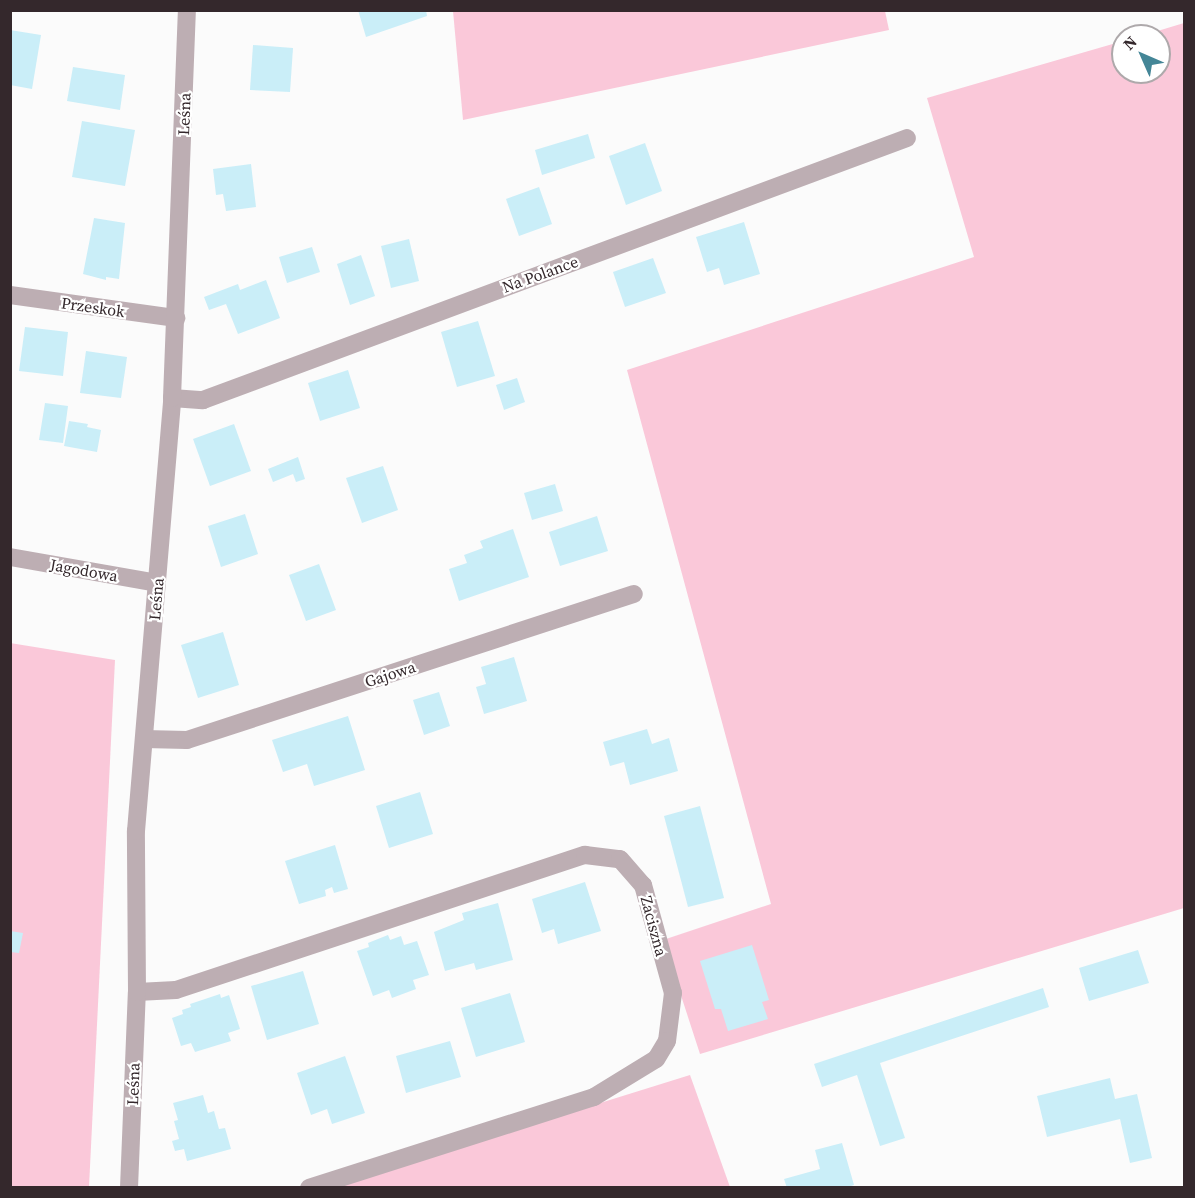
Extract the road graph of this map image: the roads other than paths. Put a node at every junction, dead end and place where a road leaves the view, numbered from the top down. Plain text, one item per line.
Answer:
1 (187, 10) edge
2 (907, 138) dead end
3 (10, 295) edge
4 (176, 318) junction
5 (172, 399) junction
6 (10, 557) edge
7 (157, 583) junction
8 (634, 594) dead end
9 (144, 739) junction
10 (137, 992) junction
11 (129, 1188) edge
12 (309, 1188) edge

1 - 4 street, Leśna
2 - 5 street, Na Polance
3 - 4 street, Przeskok
4 - 5 street, Leśna
5 - 7 street, Leśna
6 - 7 street, Jagodowa
7 - 9 street, Leśna
8 - 9 street, Gajowa
9 - 10 street, Leśna
10 - 11 street, Leśna
10 - 12 street, Zaciszna

